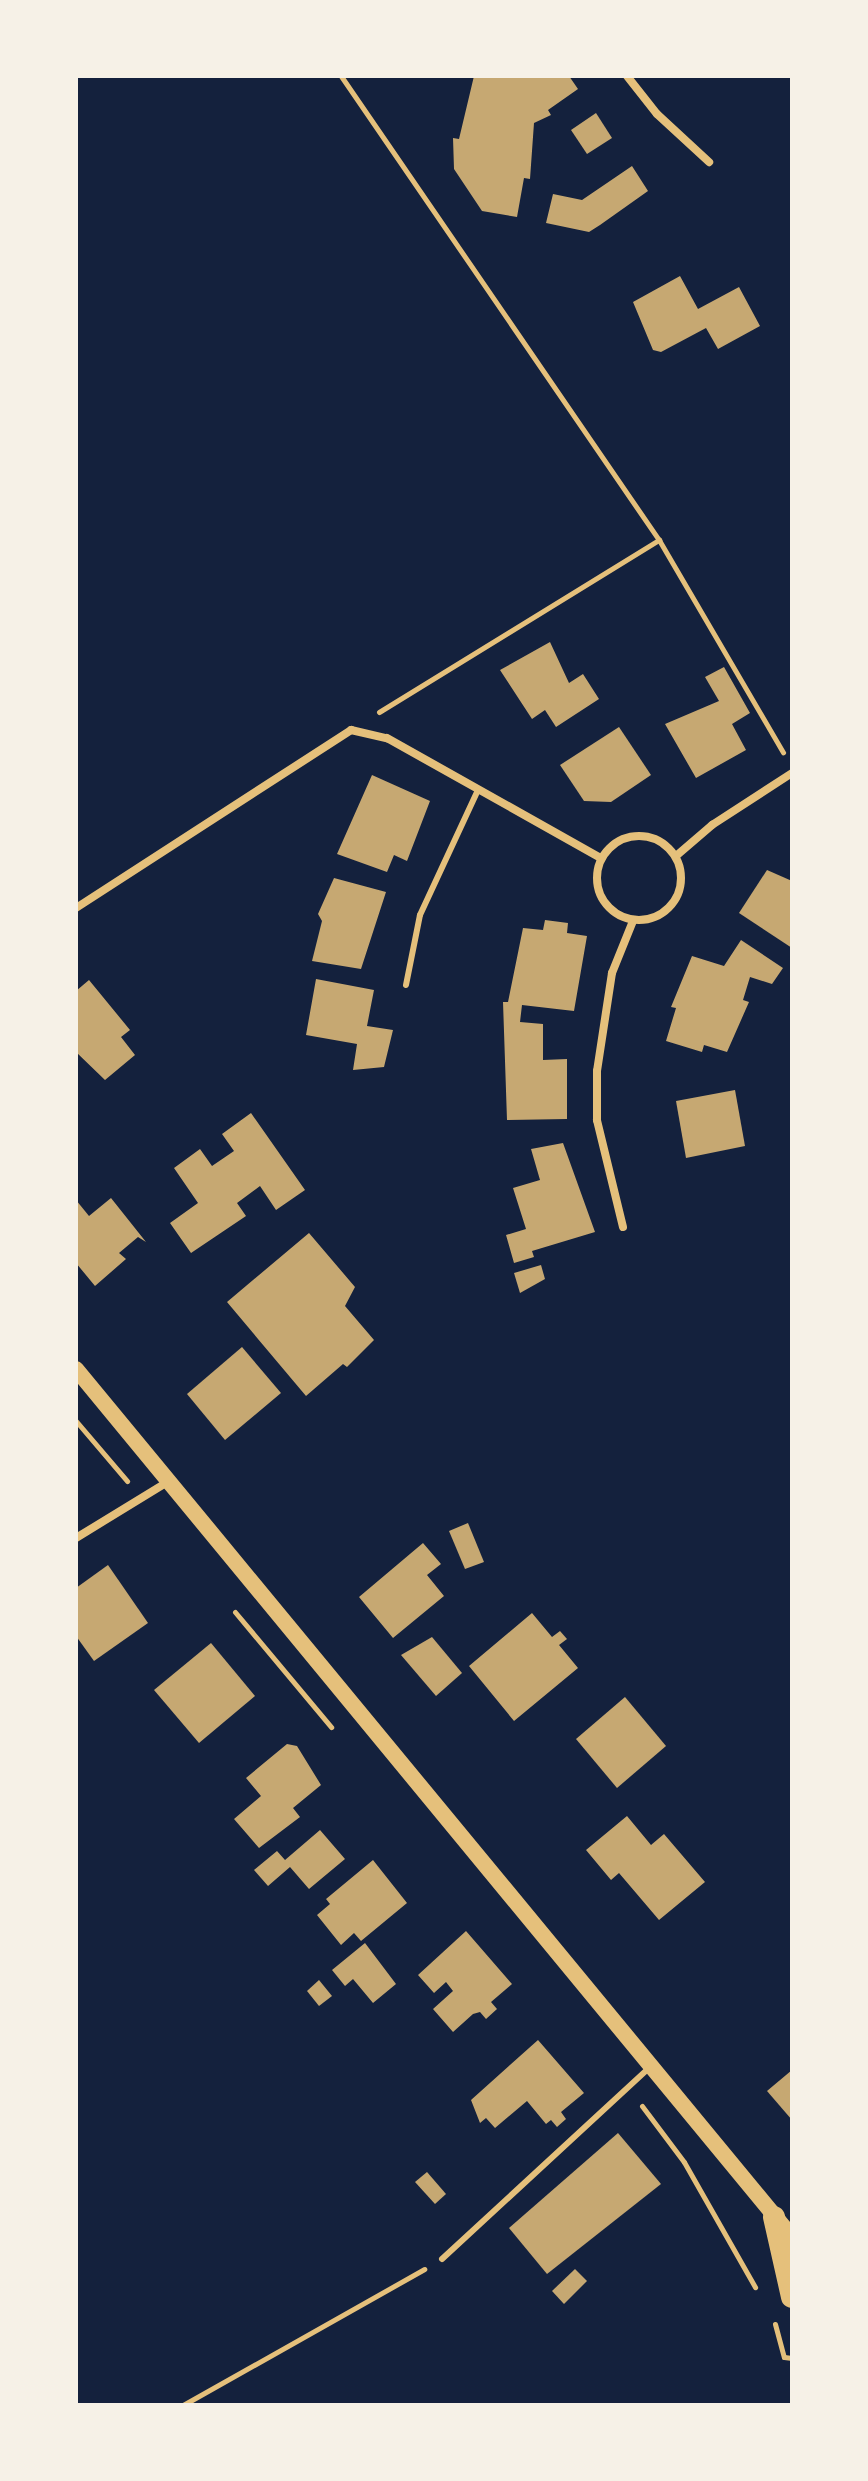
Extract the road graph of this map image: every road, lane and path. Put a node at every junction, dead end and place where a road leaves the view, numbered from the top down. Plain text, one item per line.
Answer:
1 (341, 76) edge
2 (627, 76) edge
3 (709, 162) dead end
4 (659, 540) junction
5 (351, 730) junction
6 (786, 757) dead end
7 (792, 773) edge
8 (478, 790) junction
9 (676, 856) junction
10 (601, 858) junction
11 (76, 908) edge
12 (633, 921) junction
13 (406, 985) dead end
14 (623, 1227) dead end
15 (76, 1369) edge
16 (76, 1421) edge
17 (169, 1481) junction
18 (142, 1498) junction
19 (76, 1538) edge
20 (231, 1607) dead end
21 (334, 1732) dead end
22 (653, 2064) junction
23 (628, 2088) junction
24 (774, 2217) junction
25 (792, 2237) edge
26 (442, 2259) joint
27 (757, 2289) dead end
28 (792, 2297) edge
29 (772, 2317) dead end
30 (792, 2358) edge
31 (183, 2405) edge

1 - 4 path
2 - 3 street
4 - 5 path
4 - 6 path
5 - 8 street
5 - 11 street
7 - 9 street
8 - 10 street
8 - 13 lane
9 - 10 street
9 - 12 street
10 - 12 street
12 - 14 street
15 - 17 main road
16 - 18 path
17 - 18 street
17 - 22 main road
18 - 19 street
20 - 21 path
22 - 23 lane
22 - 24 main road
23 - 26 lane
23 - 27 path
24 - 25 main road
24 - 28 highway
26 - 31 path
29 - 30 path

